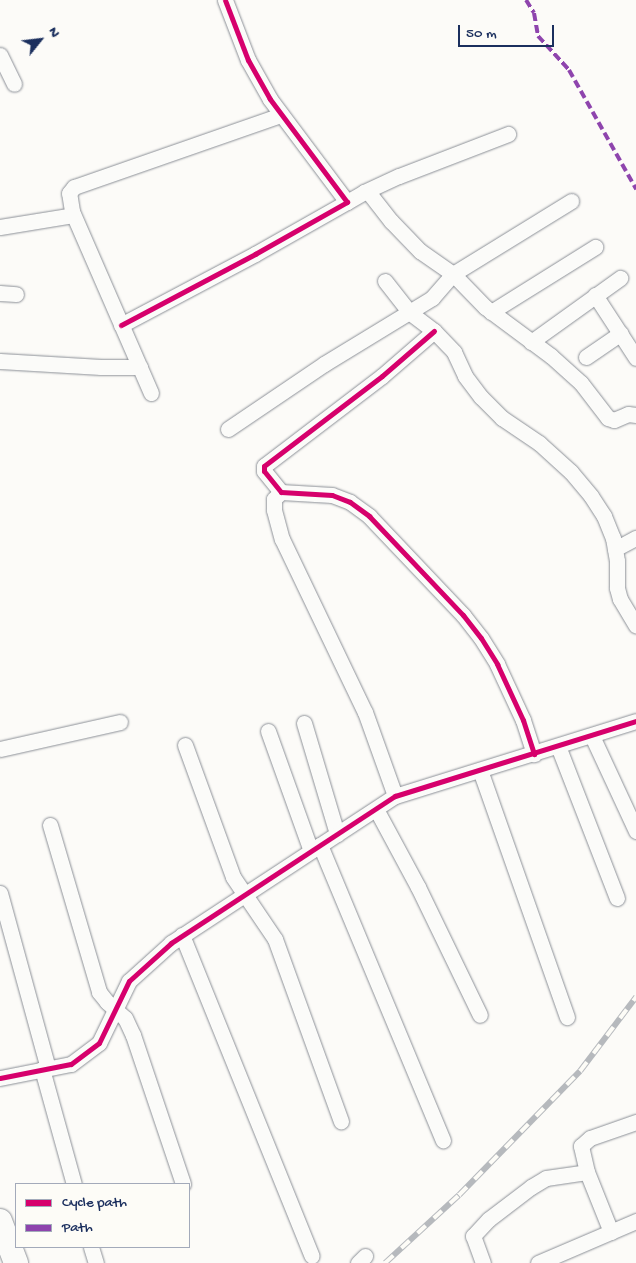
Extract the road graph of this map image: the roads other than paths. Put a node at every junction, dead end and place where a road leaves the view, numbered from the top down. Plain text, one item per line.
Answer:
1 (225, 0) edge
2 (0, 55) edge
3 (14, 84) dead end
4 (281, 115) junction
5 (508, 134) dead end
6 (364, 192) junction
7 (571, 201) dead end
8 (347, 202) junction
9 (73, 215) junction
10 (0, 227) edge
11 (595, 247) dead end
12 (453, 274) junction
13 (620, 278) dead end
14 (384, 281) dead end
15 (0, 293) edge
16 (16, 294) dead end
17 (595, 295) junction
18 (409, 312) junction
19 (491, 312) junction
20 (121, 325) junction
21 (434, 332) junction
22 (621, 333) junction
23 (531, 342) junction
24 (586, 357) dead end
25 (636, 358) edge
26 (0, 361) edge
27 (140, 367) junction
28 (151, 392) dead end
29 (636, 415) edge
30 (228, 429) dead end
31 (281, 492) junction
32 (636, 538) edge
33 (615, 549) junction
34 (636, 626) edge
35 (636, 721) edge
36 (120, 722) dead end
37 (304, 723) dead end
38 (268, 731) dead end
39 (592, 736) junction
40 (185, 745) dead end
41 (558, 746) junction
42 (0, 749) edge
43 (534, 754) junction
44 (480, 770) junction
45 (395, 796) junction
46 (376, 809) junction
47 (50, 825) dead end
48 (636, 831) edge
49 (337, 834) junction
50 (316, 848) junction
51 (0, 893) edge
52 (244, 895) junction
53 (617, 898) dead end
54 (182, 935) junction
55 (115, 1010) junction
56 (480, 1015) dead end
57 (567, 1017) dead end
58 (45, 1069) junction
59 (0, 1078) edge
60 (341, 1121) dead end
61 (636, 1122) edge
62 (443, 1140) dead end
63 (587, 1172) junction
64 (74, 1183) edge
65 (183, 1183) edge
66 (636, 1221) edge
67 (0, 1222) edge
68 (612, 1232) junction
69 (91, 1248) edge
70 (312, 1256) dead end
71 (16, 1263) edge
72 (96, 1263) edge
73 (483, 1263) edge
74 (538, 1263) edge

1 - 4 street
2 - 3 street
4 - 8 street
4 - 9 street
5 - 6 street
6 - 8 street
6 - 12 street
7 - 12 street
8 - 20 street
9 - 10 street
9 - 20 street
11 - 19 street
12 - 18 street
12 - 19 street
13 - 17 street
14 - 18 street
15 - 16 street
17 - 22 street
17 - 23 street
18 - 21 street
18 - 30 street
19 - 23 street
20 - 27 street
21 - 31 street
21 - 33 street
22 - 24 street
22 - 25 street
23 - 29 street
26 - 27 street
27 - 28 street
31 - 43 street
31 - 45 street
32 - 33 street
33 - 34 street
35 - 39 street
36 - 42 street
37 - 49 street
38 - 50 street
39 - 41 street
39 - 48 street
40 - 52 street
41 - 43 street
41 - 53 street
43 - 44 street
44 - 45 street
44 - 57 street
45 - 46 street
46 - 49 street
46 - 56 street
47 - 55 street
49 - 50 street
50 - 52 street
50 - 62 street
51 - 58 street
52 - 54 street
52 - 60 street
54 - 55 street
54 - 70 street
55 - 58 street
55 - 65 street
58 - 59 street
58 - 64 street
61 - 63 street
63 - 68 street
63 - 73 street
66 - 68 street
67 - 71 main road
68 - 74 street
69 - 72 street

